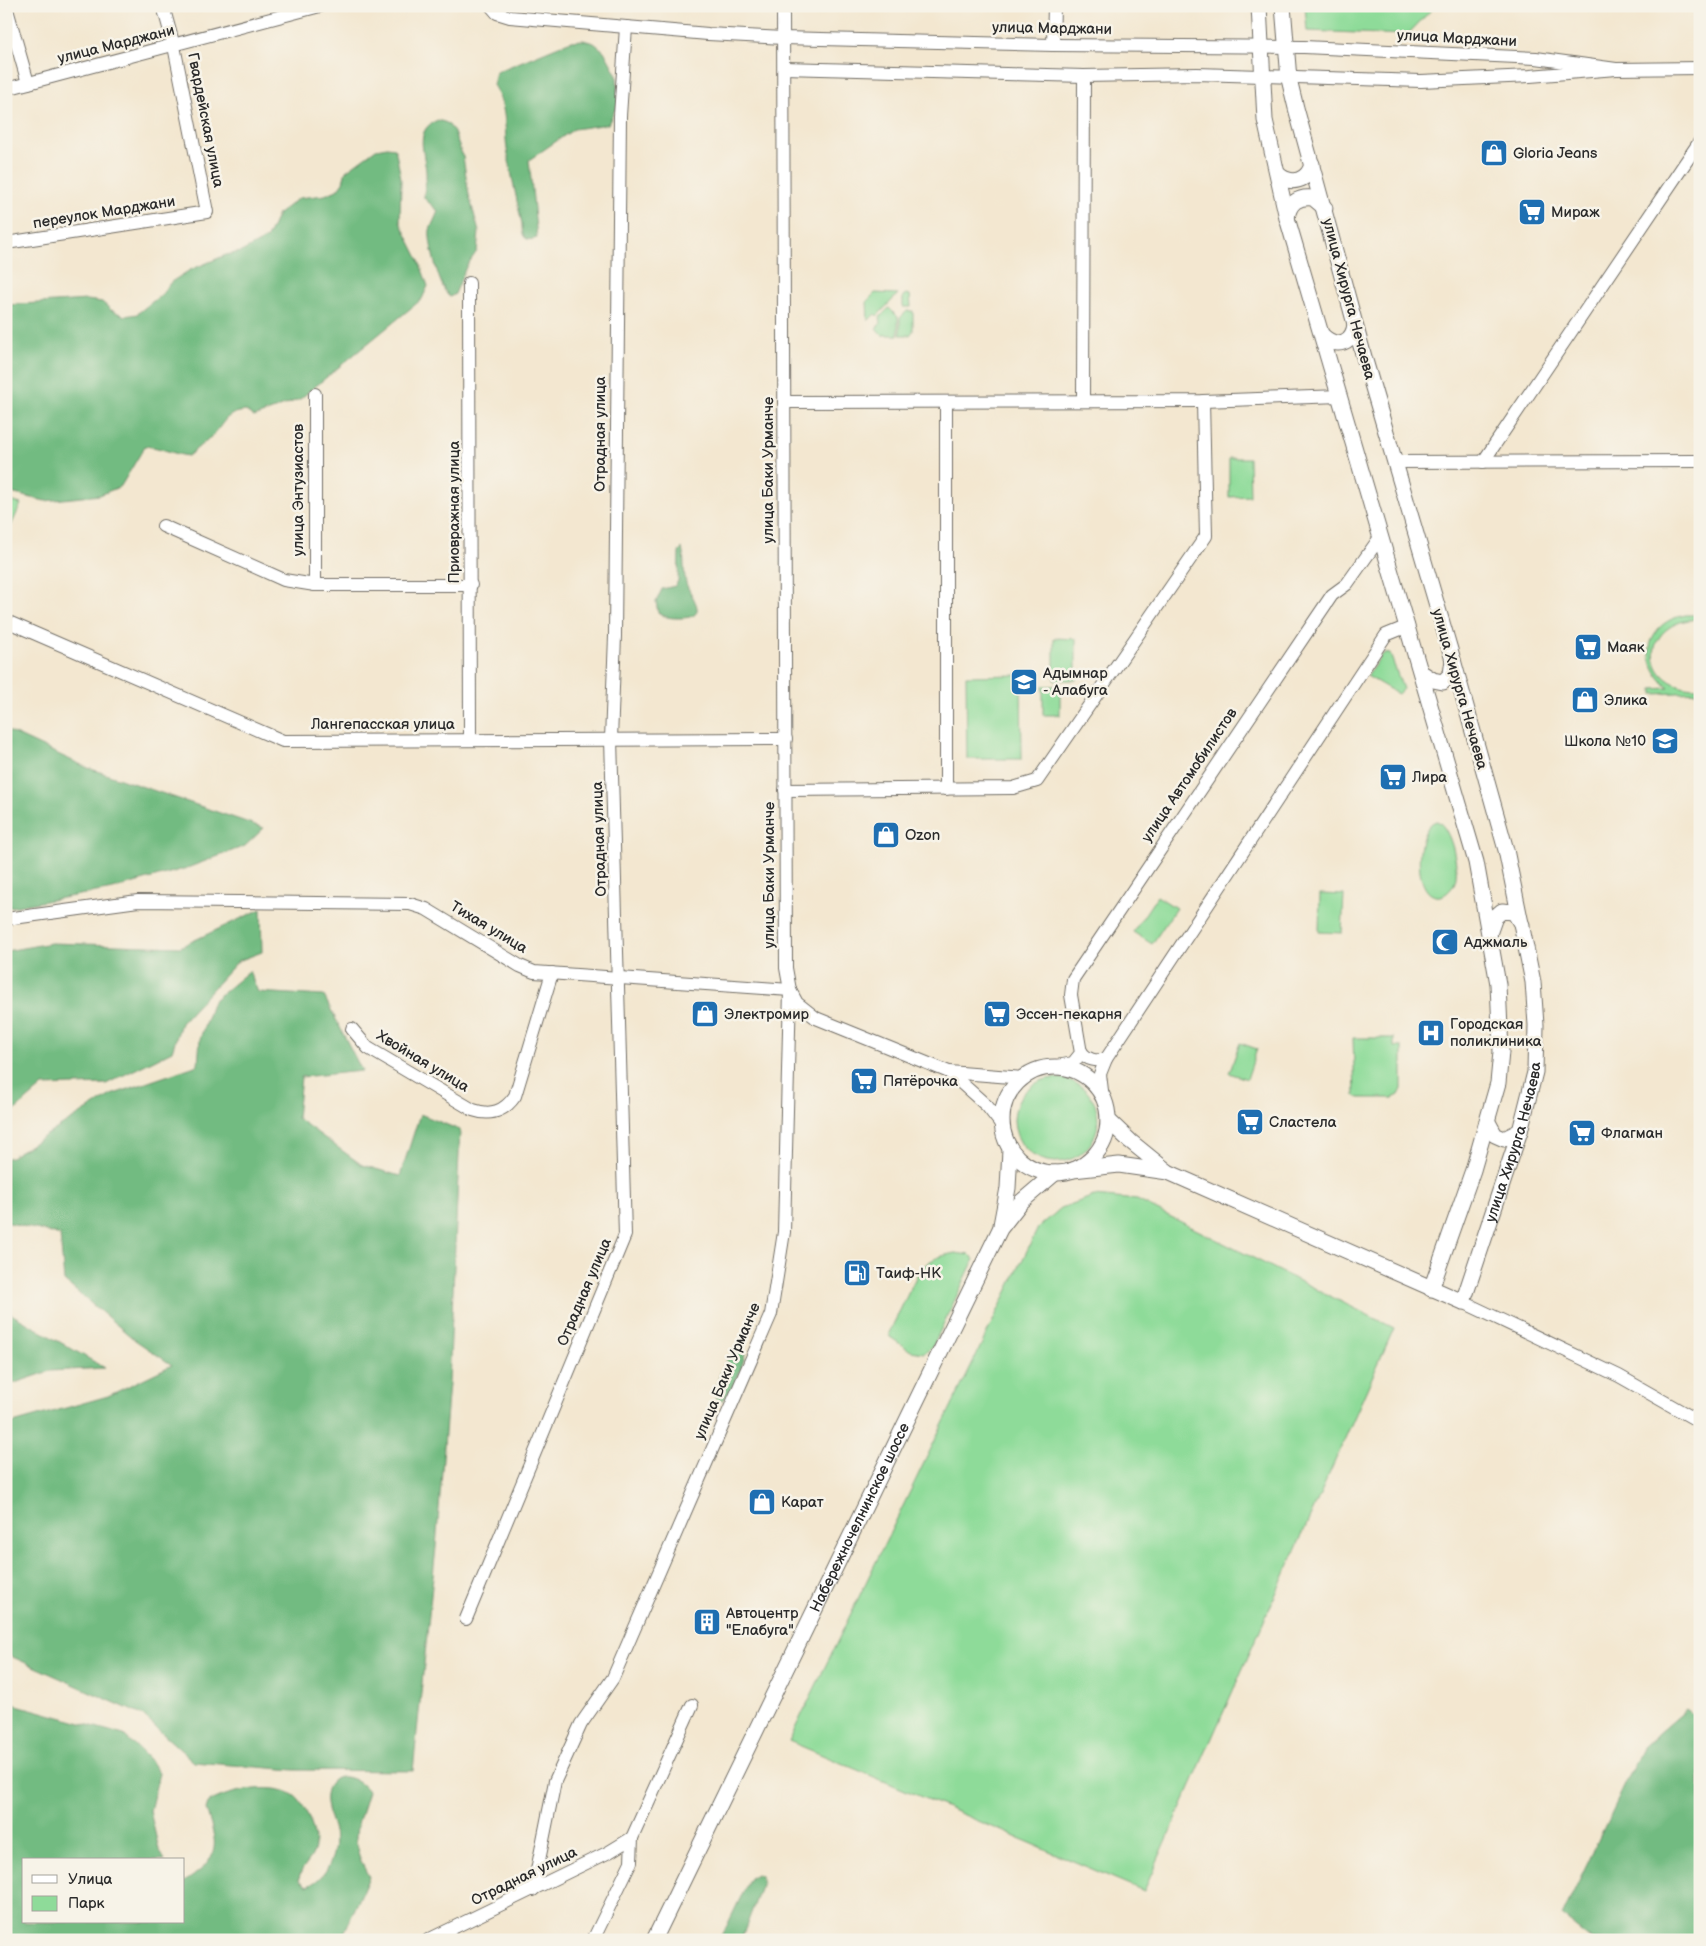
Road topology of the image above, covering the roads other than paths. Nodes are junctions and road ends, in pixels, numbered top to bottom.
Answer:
1 (6, 6) edge
2 (163, 6) edge
3 (491, 6) edge
4 (783, 6) edge
5 (1054, 6) edge
6 (1259, 6) edge
7 (1283, 6) edge
8 (314, 7) edge
9 (626, 27) junction
10 (783, 38) junction
11 (1053, 44) junction
12 (174, 46) junction
13 (1262, 48) junction
14 (1286, 48) junction
15 (784, 68) junction
16 (1700, 68) edge
17 (1616, 69) junction
18 (1084, 76) junction
19 (1262, 77) junction
20 (1290, 78) junction
21 (28, 83) junction
22 (6, 89) edge
23 (1700, 141) edge
24 (1312, 164) junction
25 (1278, 174) junction
26 (1325, 208) junction
27 (207, 212) joint
28 (1287, 218) junction
29 (6, 243) edge
30 (469, 283) dead end
31 (1355, 324) junction
32 (1323, 336) junction
33 (315, 394) dead end
34 (1340, 396) junction
35 (1083, 400) junction
36 (1203, 401) junction
37 (784, 402) junction
38 (946, 403) junction
39 (1700, 460) edge
40 (1394, 462) junction
41 (1483, 462) junction
42 (163, 526) dead end
43 (1381, 536) junction
44 (314, 585) junction
45 (471, 585) junction
46 (6, 621) edge
47 (1408, 626) junction
48 (1453, 660) junction
49 (1422, 673) junction
50 (470, 739) junction
51 (611, 739) junction
52 (786, 739) junction
53 (946, 789) junction
54 (785, 790) junction
55 (6, 919) edge
56 (1523, 926) junction
57 (1490, 931) junction
58 (552, 973) junction
59 (620, 978) junction
60 (790, 990) junction
61 (352, 1029) dead end
62 (1081, 1051) junction
63 (1106, 1059) junction
64 (1047, 1068) junction
65 (949, 1072) junction
66 (1023, 1078) junction
67 (1103, 1099) junction
68 (1108, 1120) junction
69 (1488, 1122) junction
70 (1001, 1124) junction
71 (1520, 1131) junction
72 (1010, 1150) junction
73 (1073, 1170) junction
74 (1168, 1172) junction
75 (1054, 1173) junction
76 (1000, 1229) junction
77 (1431, 1289) junction
78 (1463, 1302) junction
79 (1700, 1422) edge
80 (466, 1618) dead end
81 (692, 1705) dead end
82 (632, 1838) junction
83 (533, 1890) junction
84 (428, 1940) edge
85 (593, 1940) edge
86 (654, 1940) edge

1 - 21 street
2 - 12 street, Гвардейская улица
3 - 9 street, улица Марджани
4 - 10 street, улица Баки Урманче
5 - 11 street
6 - 13 main road, улица Хирурга Нечаева
7 - 14 main road, улица Хирурга Нечаева
8 - 12 street, улица Марджани
9 - 10 street, улица Марджани
9 - 51 street, Отрадная улица
10 - 11 street, улица Марджани
10 - 15 street, улица Баки Урманче
11 - 13 street, улица Марджани
12 - 21 street, улица Марджани
12 - 27 street, Гвардейская улица
13 - 14 street, улица Марджани
13 - 19 main road, улица Хирурга Нечаева
14 - 17 street, улица Марджани
14 - 20 main road, улица Хирурга Нечаева
15 - 18 street, улица Марджани
15 - 37 street, улица Баки Урманче
16 - 17 street, улица Марджани
17 - 20 street, улица Марджани
18 - 19 street, улица Марджани
18 - 35 street
19 - 20 street, улица Марджани
19 - 25 main road, улица Хирурга Нечаева
20 - 24 main road, улица Хирурга Нечаева
21 - 22 street, улица Марджани
23 - 41 street
24 - 25 main road
24 - 26 main road, улица Хирурга Нечаева
25 - 28 main road, улица Хирурга Нечаева
26 - 28 main road
26 - 31 main road, улица Хирурга Нечаева
27 - 29 street, переулок Марджани
28 - 32 main road, улица Хирурга Нечаева
30 - 45 street, Приовражная улица
31 - 32 main road
31 - 40 main road, улица Хирурга Нечаева
32 - 34 main road, улица Хирурга Нечаева
33 - 44 street, улица Энтузиастов
34 - 36 street
34 - 43 main road, улица Хирурга Нечаева
35 - 36 street
35 - 38 street
36 - 53 street
37 - 38 street
37 - 52 street, улица Баки Урманче
38 - 53 street
39 - 41 street
40 - 41 street
40 - 48 main road, улица Хирурга Нечаева
42 - 44 street
43 - 47 main road, улица Хирурга Нечаева
43 - 62 street, улица Автомобилистов
44 - 45 street
45 - 50 street, Приовражная улица
46 - 50 street, Лангепасская улица
47 - 49 main road, улица Хирурга Нечаева
47 - 63 street
48 - 49 main road
48 - 56 main road, улица Хирурга Нечаева
49 - 57 main road, улица Хирурга Нечаева
50 - 51 street, Лангепасская улица
51 - 52 street, Лангепасская улица
51 - 59 street, Отрадная улица
52 - 54 street, улица Баки Урманче
53 - 54 street
54 - 60 street, улица Баки Урманче
55 - 58 street, Тихая улица
56 - 57 main road
56 - 71 main road, улица Хирурга Нечаева
57 - 69 main road, улица Хирурга Нечаева
58 - 59 street, Тихая улица
58 - 61 street, Хвойная улица
59 - 60 street, Тихая улица
59 - 80 street, Отрадная улица
60 - 65 street
60 - 83 street, улица Баки Урманче
62 - 63 street
62 - 64 street
63 - 67 street
64 - 66 main road
64 - 67 main road
65 - 66 street
65 - 70 street
66 - 70 main road
67 - 68 main road
68 - 73 main road
68 - 74 main road
69 - 71 main road
69 - 77 main road, улица Хирурга Нечаева
70 - 72 main road
71 - 78 main road, улица Хирурга Нечаева
72 - 75 main road
72 - 76 main road, Набережночелнинское шоссе
73 - 74 main road
73 - 75 main road
74 - 77 main road
75 - 76 main road, Набережночелнинское шоссе
76 - 86 main road, Набережночелнинское шоссе
77 - 78 main road
78 - 79 street
81 - 82 street
82 - 83 street, Отрадная улица
82 - 85 street
83 - 84 street, Отрадная улица

